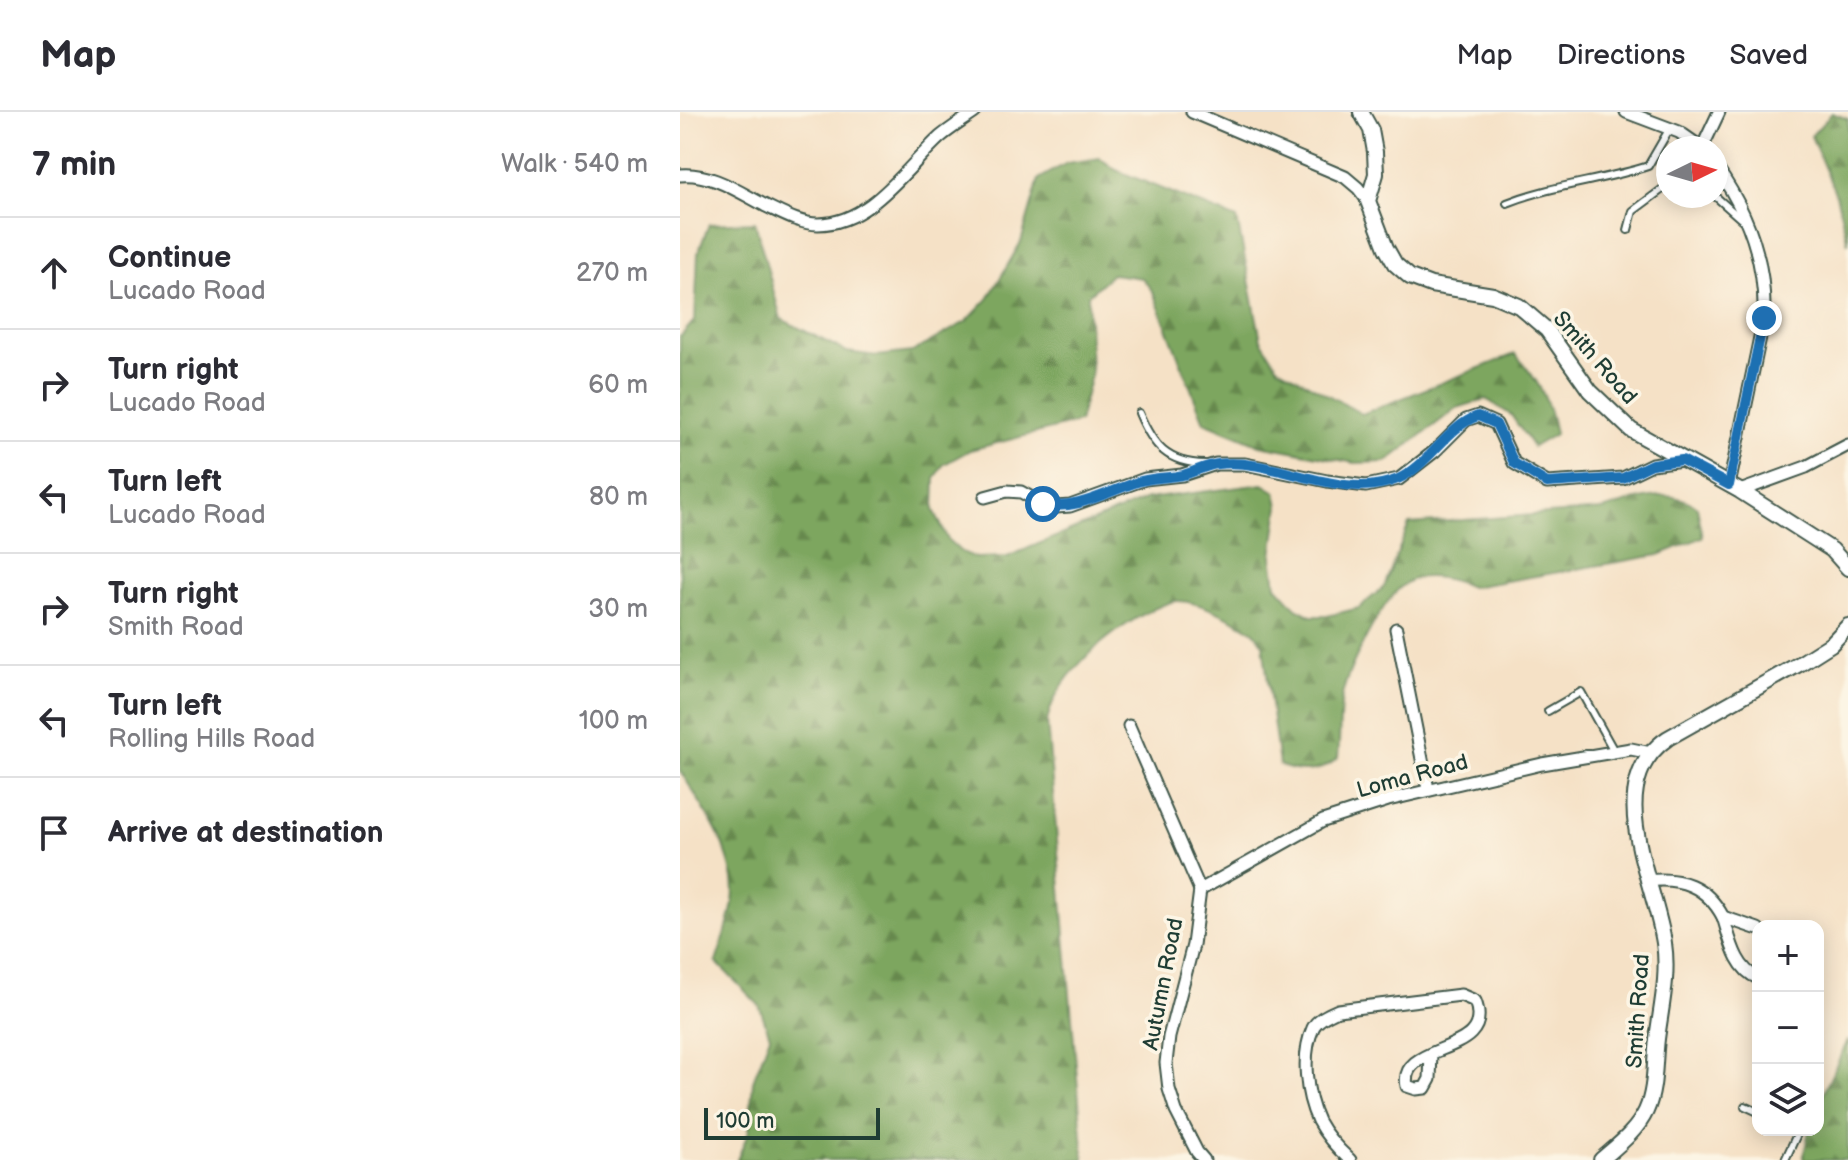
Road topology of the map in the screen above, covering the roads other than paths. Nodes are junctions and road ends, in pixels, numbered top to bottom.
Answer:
1 (975, 112) edge
2 (1192, 112) edge
3 (1361, 112) edge
4 (1626, 112) edge
5 (1719, 112) edge
6 (1670, 128) junction
7 (1683, 136) edge
8 (1708, 136) edge
9 (680, 175) edge
10 (1728, 184) edge
11 (1656, 193) edge
12 (1368, 201) junction
13 (1507, 203) dead end
14 (1728, 207) edge
15 (1747, 224) junction
16 (1628, 230) dead end
17 (1139, 413) dead end
18 (1848, 445) edge
19 (1682, 460) junction
20 (1216, 464) junction
21 (1735, 488) junction
22 (985, 497) dead end
23 (1848, 568) edge
24 (1848, 626) edge
25 (1396, 629) dead end
26 (1548, 711) dead end
27 (1129, 726) dead end
28 (1614, 751) junction
29 (1651, 753) junction
30 (1428, 789) junction
31 (1647, 881) junction
32 (1200, 890) junction
33 (1723, 917) junction
34 (1752, 927) edge
35 (1752, 976) edge
36 (1431, 1054) dead end
37 (1745, 1106) dead end
38 (1752, 1109) edge
39 (1796, 1136) edge
40 (1204, 1160) edge
41 (1350, 1160) edge
42 (1601, 1160) edge
43 (1785, 1160) edge

1 - 9 street
2 - 12 street
3 - 12 street
4 - 6 street
5 - 8 street
6 - 7 street
6 - 13 lane
10 - 15 street
11 - 16 lane
12 - 19 street, Smith Road
14 - 15 lane
15 - 21 street
17 - 20 lane
18 - 21 street
19 - 20 street
19 - 21 street, Smith Road
20 - 22 street
21 - 23 street, Smith Road
24 - 29 street
25 - 30 street
26 - 28 lane
27 - 32 street
28 - 29 street, Loma Road
28 - 30 street, Loma Road
29 - 31 street, Smith Road
30 - 32 street, Loma Road
31 - 33 street
31 - 42 street, Smith Road
32 - 40 street, Autumn Road
33 - 34 street
33 - 35 street
36 - 41 street
37 - 38 lane
39 - 43 lane

